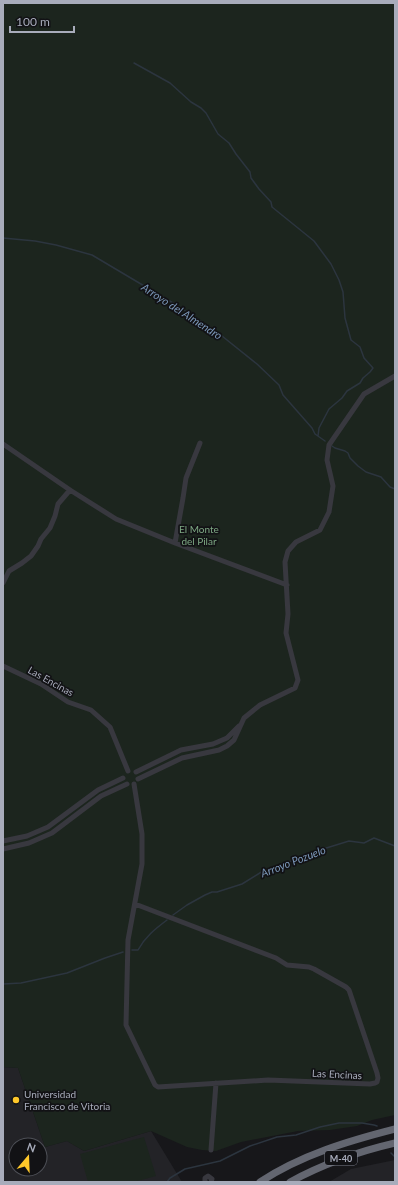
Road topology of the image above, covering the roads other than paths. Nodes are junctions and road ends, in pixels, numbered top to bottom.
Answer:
1 (395, 376) edge
2 (200, 443) dead end
3 (3, 444) edge
4 (70, 490) junction
5 (175, 543) junction
6 (3, 583) edge
7 (287, 585) junction
8 (3, 666) edge
9 (241, 724) junction
10 (128, 771) junction
11 (136, 772) junction
12 (123, 778) junction
13 (138, 778) junction
14 (127, 784) junction
15 (134, 784) junction
16 (3, 841) edge
17 (3, 849) edge
18 (135, 904) junction
19 (216, 1083) junction
20 (395, 1129) edge
21 (395, 1143) edge
22 (211, 1150) dead end
23 (205, 1182) edge
24 (211, 1182) edge
25 (260, 1182) edge
26 (290, 1182) edge

1 - 7 street
2 - 5 street
3 - 4 street
4 - 5 street
4 - 6 street
5 - 7 street
7 - 9 street
8 - 10 street, Las Encinas
9 - 11 street
9 - 13 street
10 - 11 street
10 - 12 street
11 - 13 street
12 - 14 street
12 - 16 street
13 - 15 street
14 - 15 street
14 - 17 street
15 - 18 street, Las Encinas
18 - 19 street, Las Encinas
18 - 19 street, Las Encinas
19 - 22 street
20 - 25 highway, M-40
21 - 26 highway, M-40
23 - 24 street

